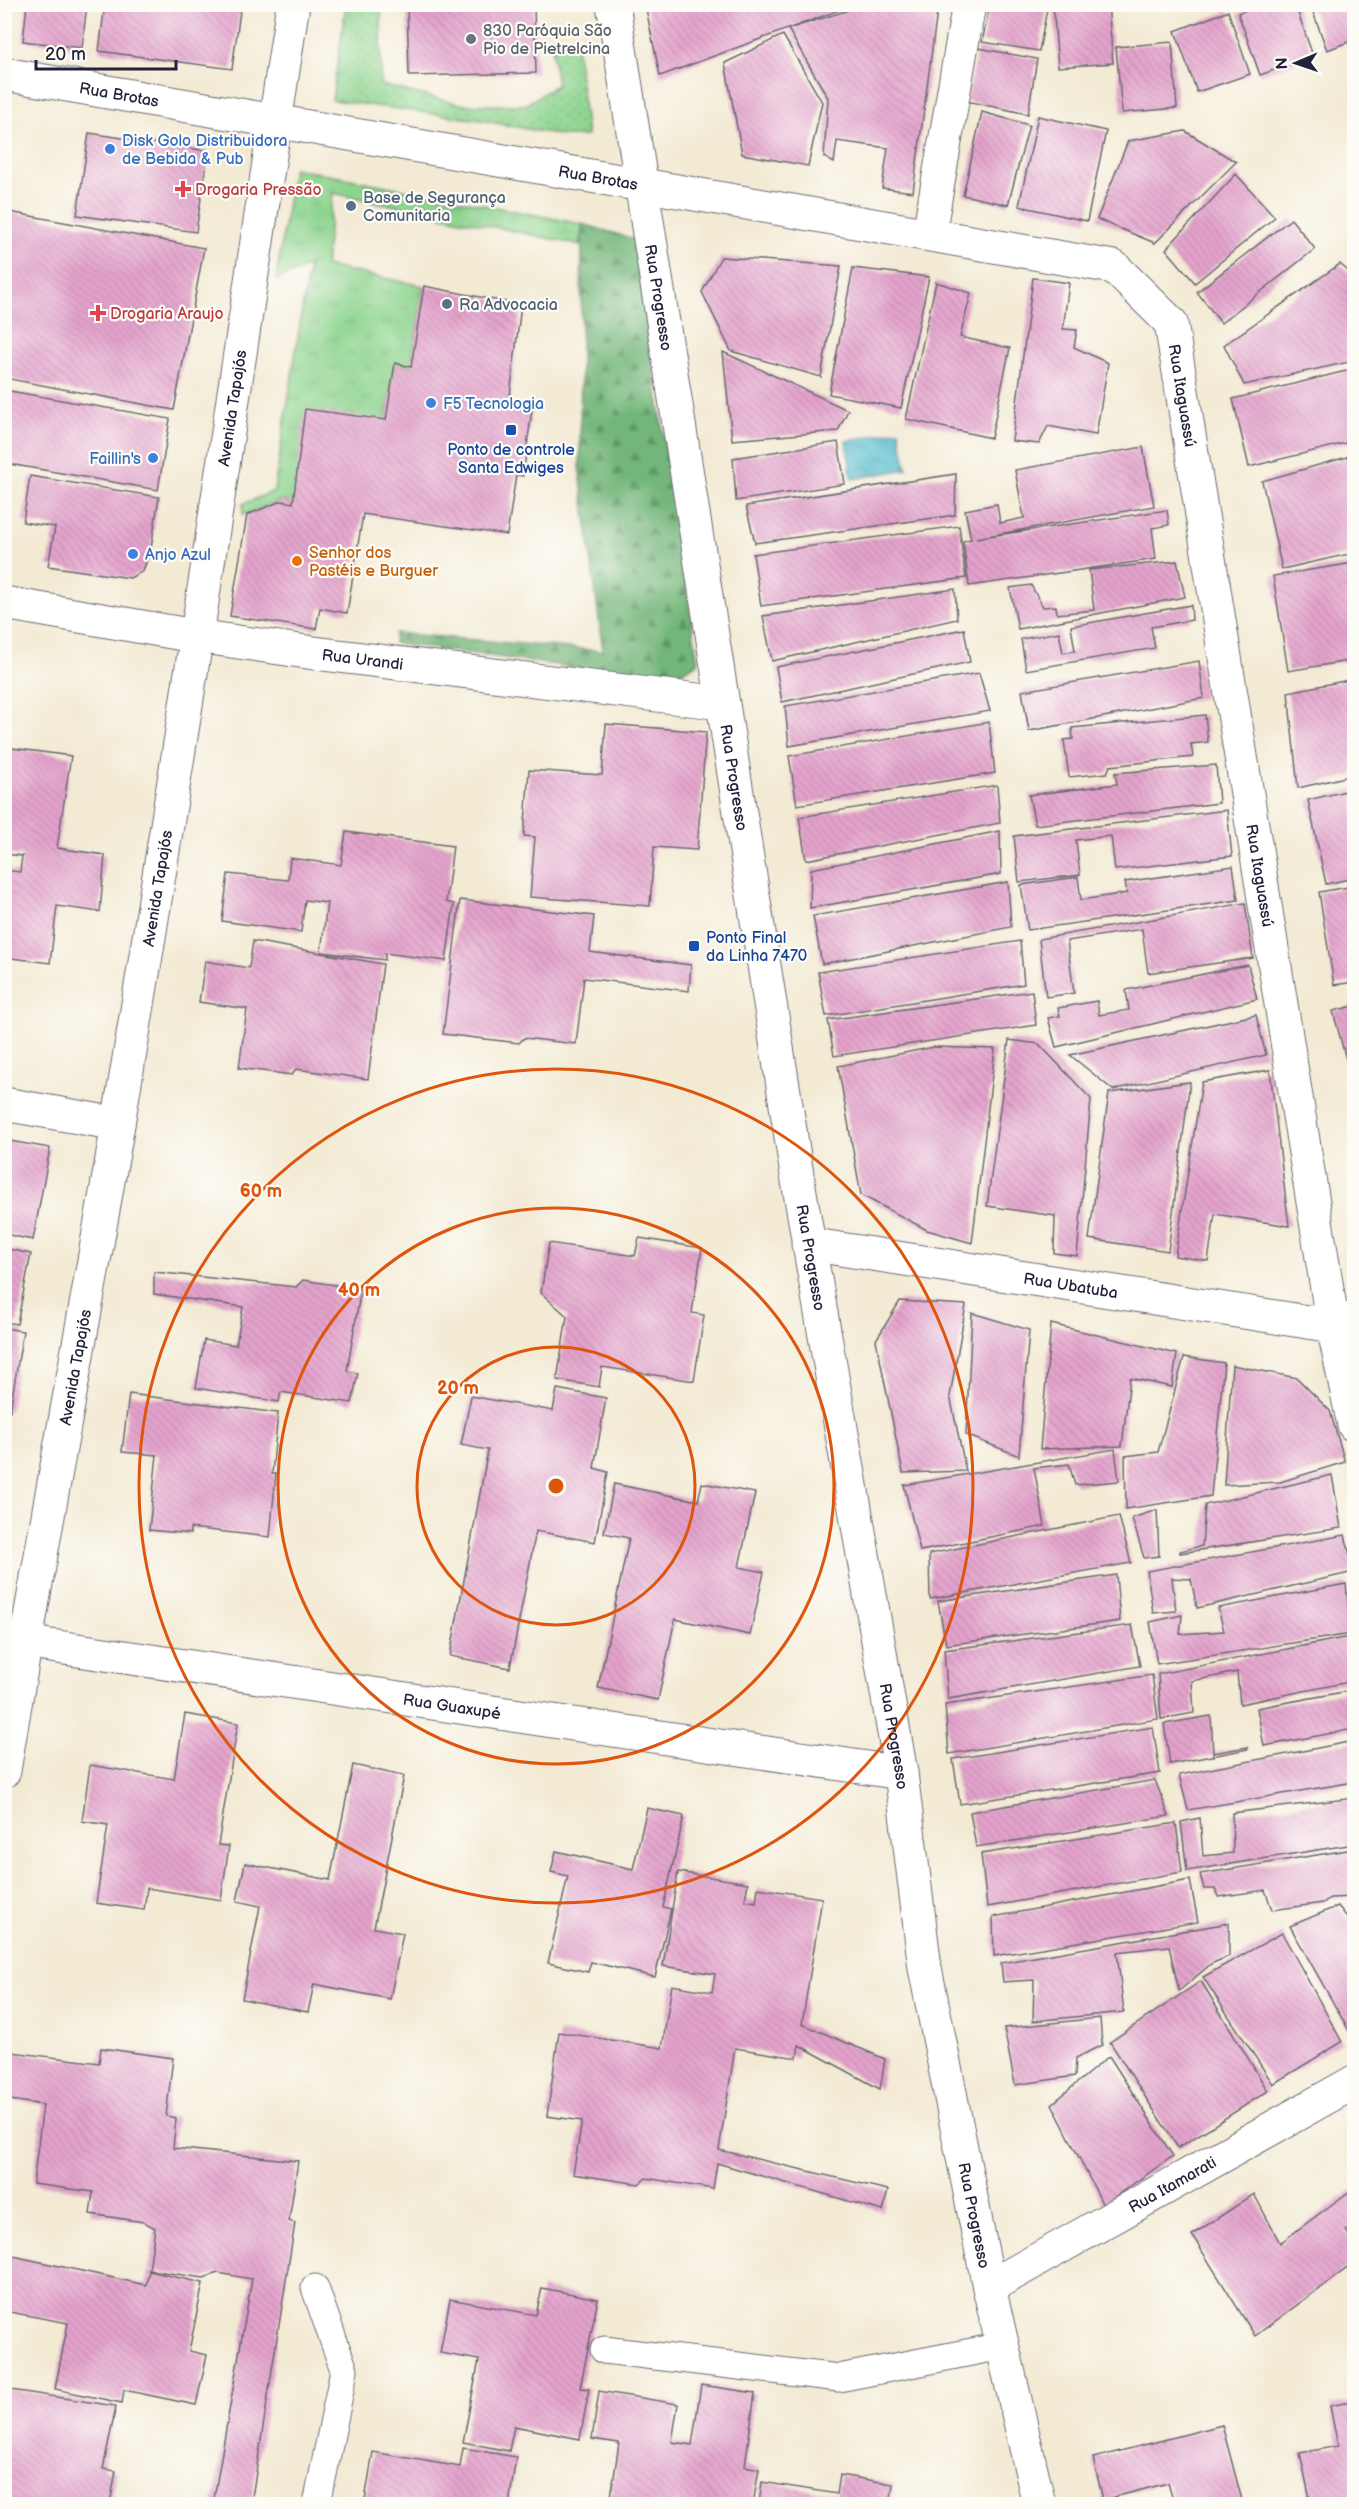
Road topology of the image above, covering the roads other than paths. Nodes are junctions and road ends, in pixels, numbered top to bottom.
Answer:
1 (293, 4) edge
2 (613, 4) edge
3 (969, 4) edge
4 (4, 74) edge
5 (275, 121) junction
6 (641, 184) junction
7 (929, 234) junction
8 (1171, 323) joint
9 (4, 603) edge
10 (196, 636) junction
11 (722, 704) junction
12 (4, 1104) edge
13 (118, 1124) junction
14 (808, 1244) junction
15 (1344, 1322) edge
16 (1354, 1425) edge
17 (15, 1641) edge
18 (4, 1771) edge
19 (901, 1773) junction
20 (1354, 2082) edge
21 (989, 2287) junction
22 (315, 2288) dead end
23 (1002, 2346) junction
24 (604, 2350) dead end
25 (317, 2505) edge
26 (1040, 2505) edge

1 - 5 street, Avenida Tapajós
2 - 6 street, Rua Progresso
3 - 7 street
4 - 5 street, Rua Brotas
5 - 6 street, Rua Brotas
5 - 10 street, Avenida Tapajós
6 - 7 street, Rua Brotas
6 - 11 street, Rua Progresso
7 - 8 street, Rua Brotas
8 - 15 street, Rua Itaguassú
9 - 10 street, Rua Urandi
10 - 11 street, Rua Urandi
10 - 13 street, Avenida Tapajós
11 - 14 street, Rua Progresso
12 - 13 street
13 - 17 street, Avenida Tapajós
14 - 15 street, Rua Ubatuba
14 - 19 street, Rua Progresso
15 - 16 street, Rua Itaguassú
17 - 18 street, Avenida Tapajós
17 - 19 street, Rua Guaxupé
19 - 21 street, Rua Progresso
20 - 21 street, Rua Itamarati
21 - 23 street, Rua Progresso
22 - 25 lane
23 - 24 lane
23 - 26 street, Rua Progresso

